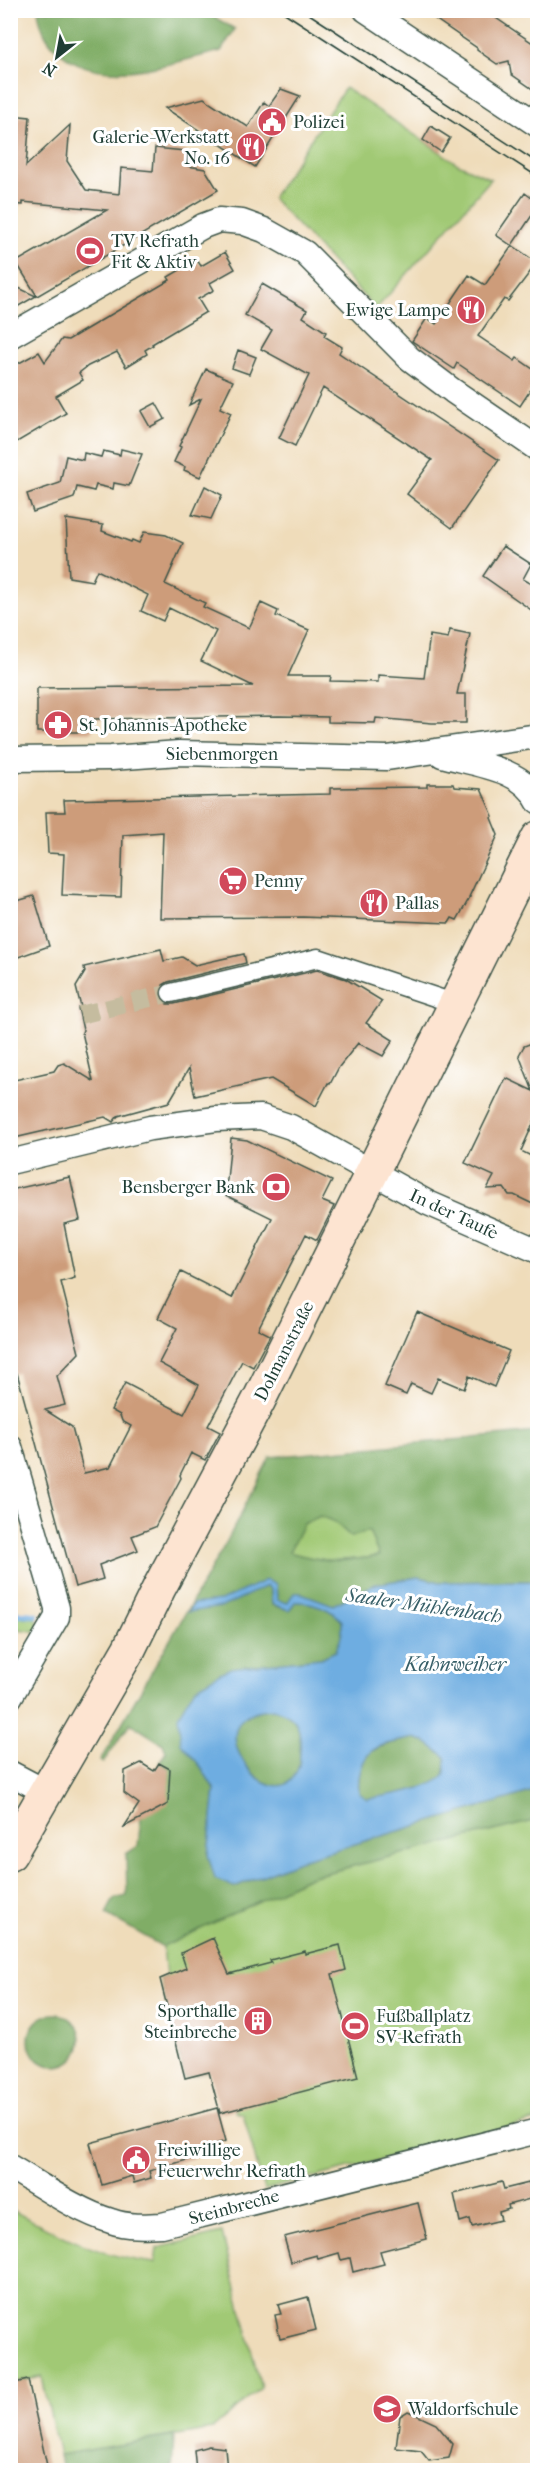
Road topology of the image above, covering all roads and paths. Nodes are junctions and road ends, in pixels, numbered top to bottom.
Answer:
1 (366, 10) edge
2 (537, 125) edge
3 (10, 336) edge
4 (537, 449) edge
5 (537, 736) edge
6 (434, 752) junction
7 (10, 759) edge
8 (537, 801) edge
9 (537, 838) edge
10 (171, 993) tunnel mouth
11 (456, 1004) junction
12 (10, 1162) edge
13 (373, 1173) junction
14 (537, 1251) edge
15 (10, 1447) edge
16 (10, 1697) edge
17 (10, 1773) edge
18 (46, 1792) junction
19 (10, 1854) edge
20 (537, 2131) edge
21 (10, 2168) edge

1 - 2 street
3 - 4 street
5 - 6 street, Siebenmorgen
6 - 7 street, Siebenmorgen
6 - 8 street, Siebenmorgen
9 - 11 main road, Dolmanstraße
10 - 11 street
11 - 13 main road, Dolmanstraße
12 - 13 street, In der Taufe
13 - 14 street, In der Taufe
13 - 18 main road, Dolmanstraße
15 - 16 street
17 - 18 street
18 - 19 main road, Dolmanstraße
20 - 21 street, Steinbreche

